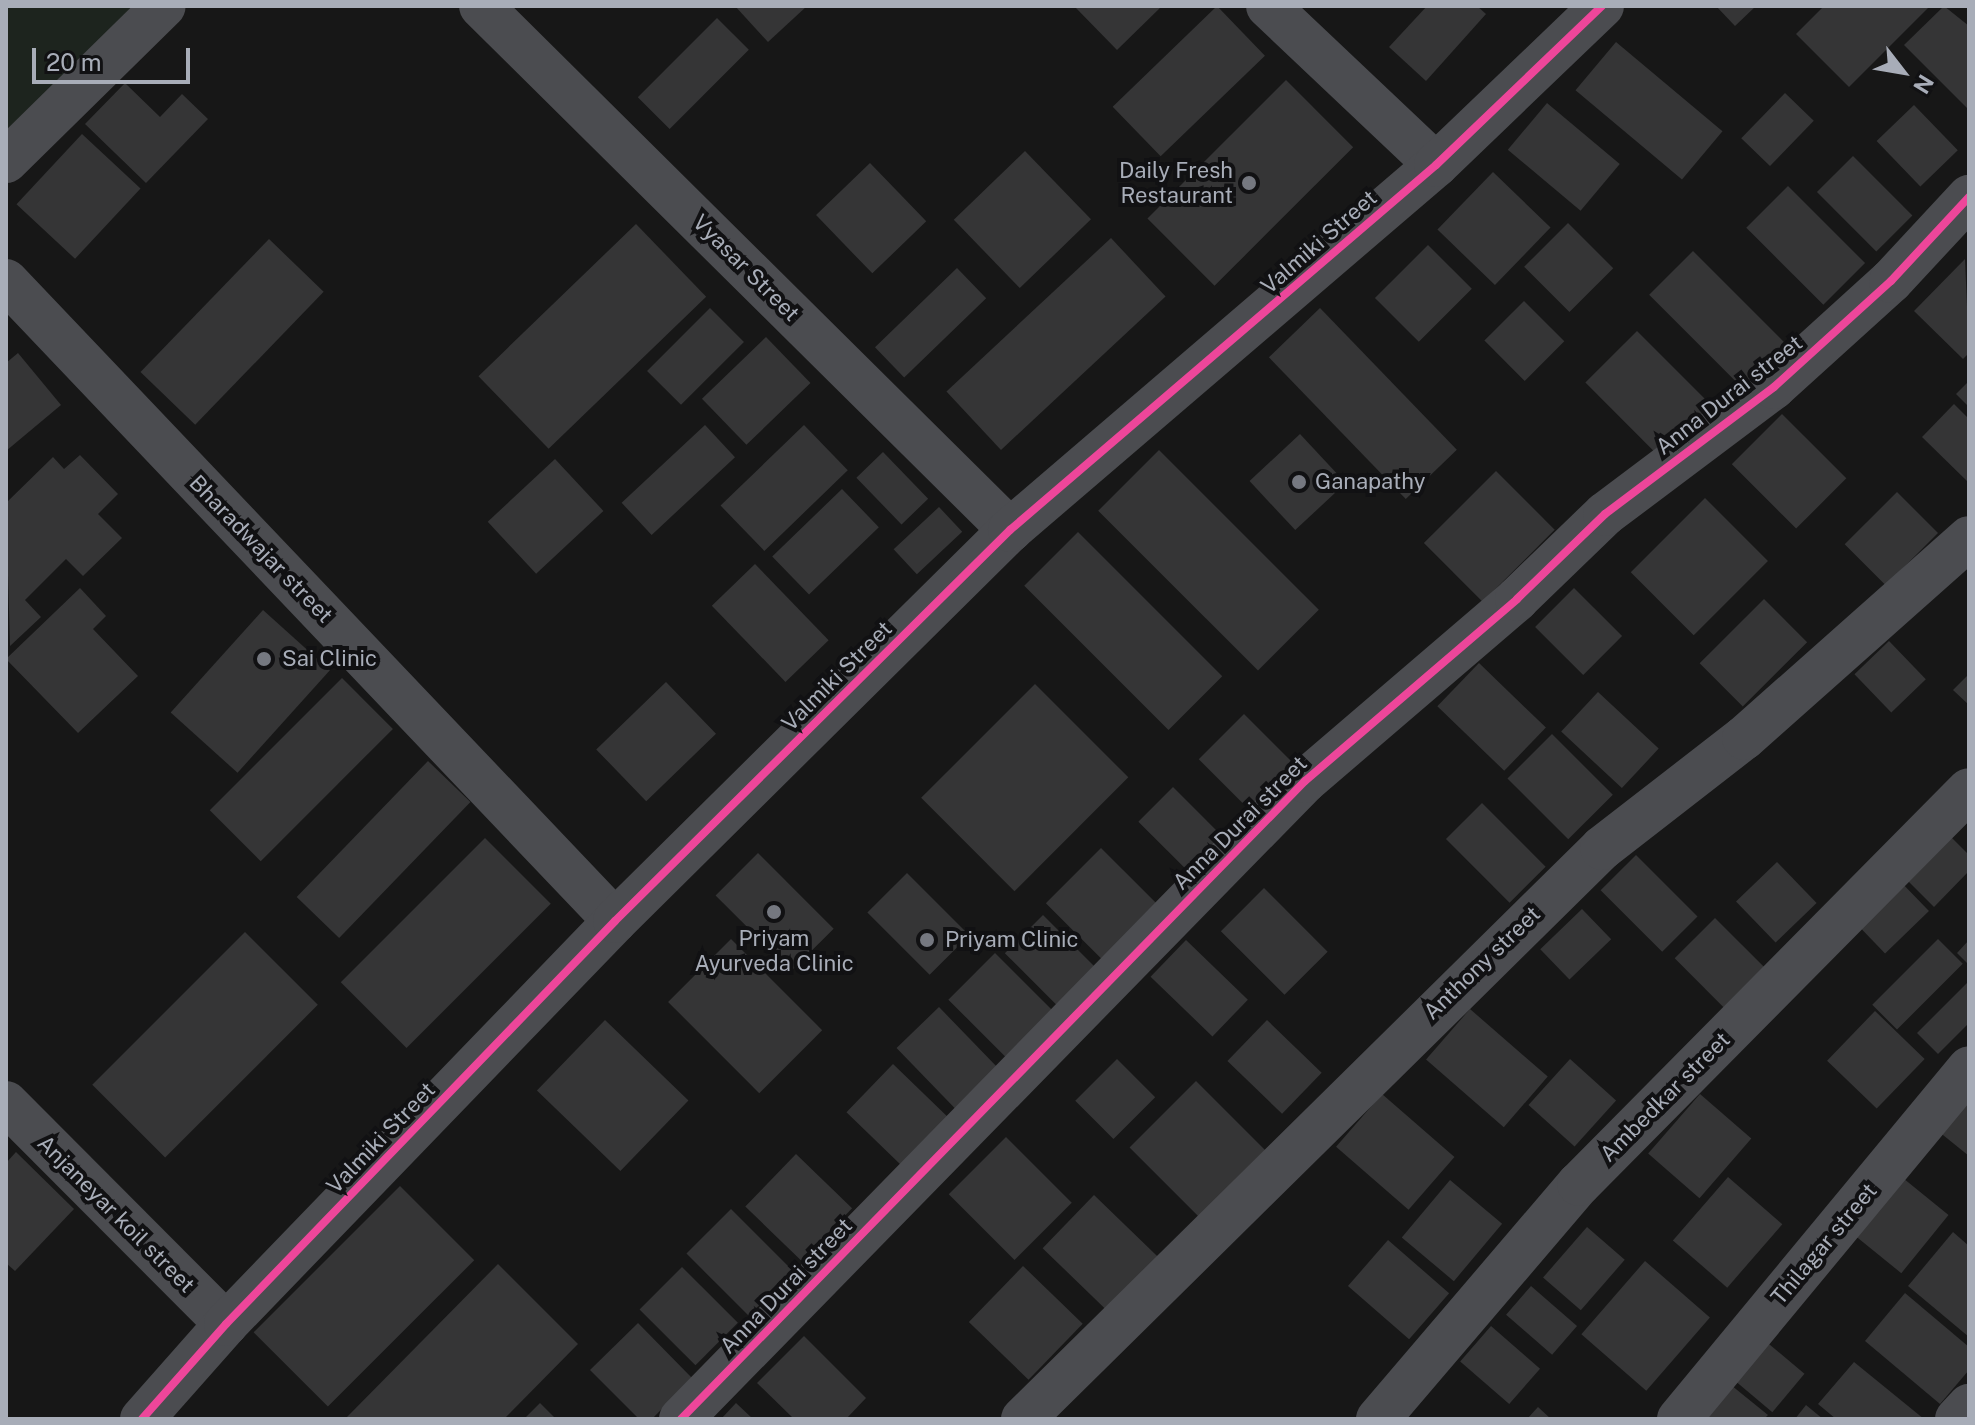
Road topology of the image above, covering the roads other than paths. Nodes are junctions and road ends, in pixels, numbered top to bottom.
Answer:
1 (164, 6) edge
2 (481, 6) edge
3 (1268, 6) edge
4 (1602, 6) edge
5 (6, 161) edge
6 (1436, 165) junction
7 (1969, 197) edge
8 (6, 281) edge
9 (1010, 530) junction
10 (1969, 538) edge
11 (1969, 790) edge
12 (615, 921) junction
13 (1969, 1068) edge
14 (6, 1103) edge
15 (226, 1324) junction
16 (1969, 1406) edge
17 (142, 1419) edge
18 (681, 1419) edge
19 (1023, 1419) edge
20 (1378, 1419) edge
21 (1679, 1419) edge
22 (1957, 1419) edge

1 - 5 street
2 - 9 street, Vyasar Street
3 - 6 street
4 - 6 street, Valmiki Street
6 - 9 street, Valmiki Street
7 - 18 street, Anna Durai street
8 - 12 street, Bharadwajar street
9 - 12 street, Valmiki Street
10 - 19 street, Anthony street
11 - 20 street, Ambedkar street
12 - 15 street, Valmiki Street
13 - 21 street, Thilagar street
14 - 15 street, Anjaneyar koil street
15 - 17 street, Valmiki Street
16 - 22 street

